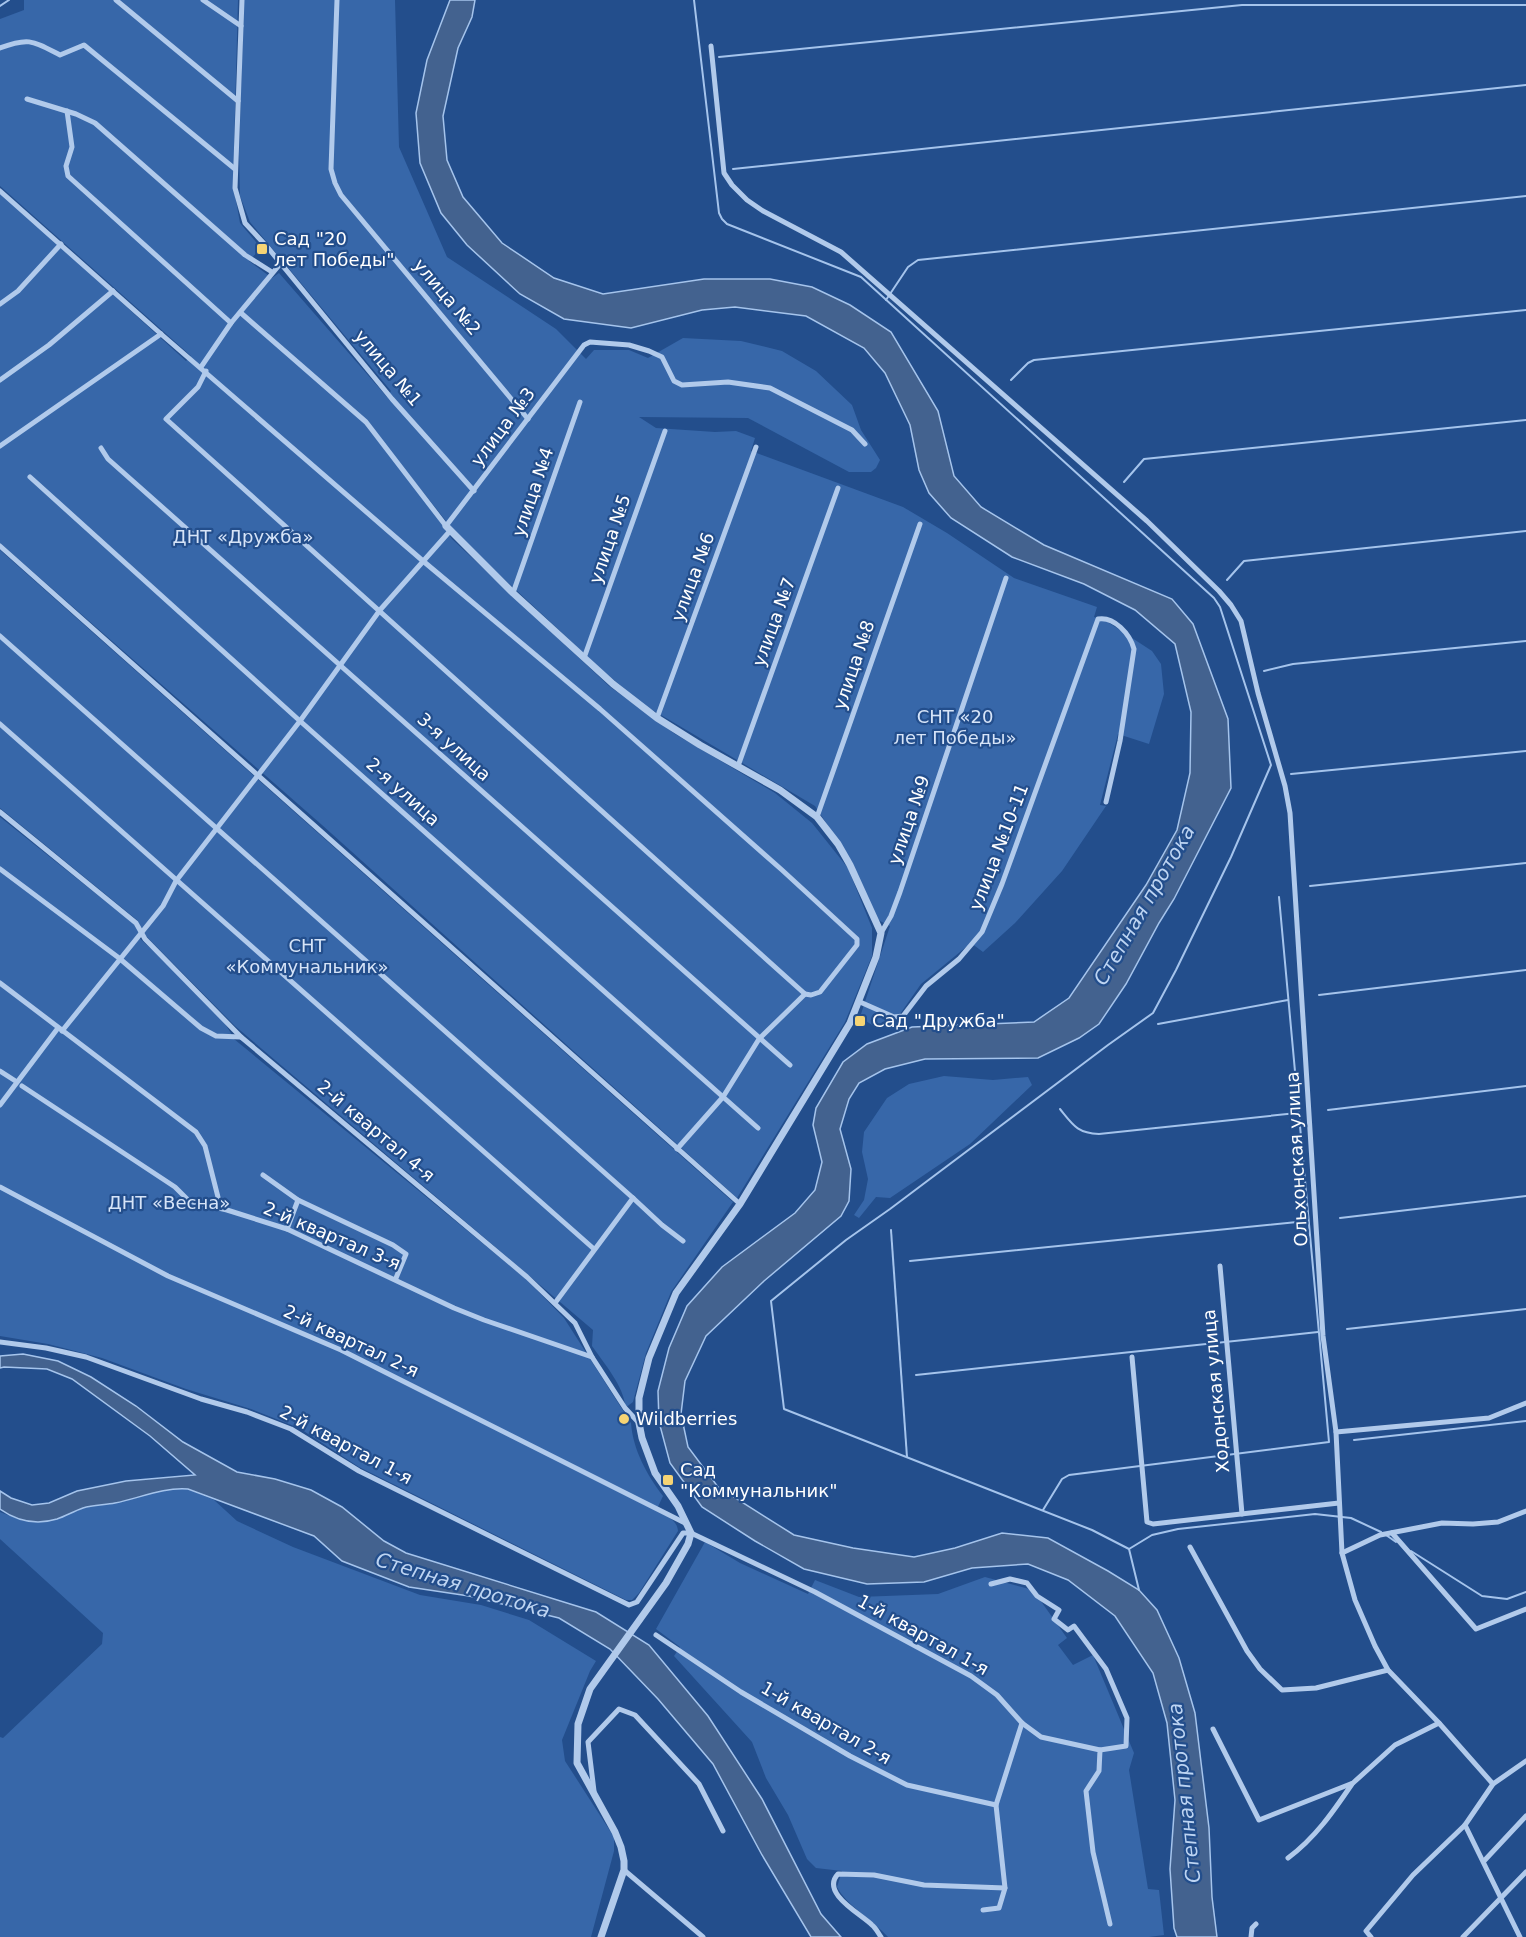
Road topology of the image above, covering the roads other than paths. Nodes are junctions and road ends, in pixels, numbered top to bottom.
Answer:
1 (116, 0) edge
2 (203, 0) edge
3 (242, 0) edge
4 (336, 0) edge
5 (241, 26) junction
6 (711, 45) dead end
7 (0, 48) edge
8 (27, 99) dead end
9 (238, 101) junction
10 (67, 111) junction
11 (236, 169) junction
12 (0, 190) edge
13 (61, 244) junction
14 (281, 262) junction
15 (272, 272) junction
16 (113, 291) junction
17 (0, 304) edge
18 (241, 312) junction
19 (231, 323) junction
20 (161, 334) junction
21 (203, 369) junction
22 (0, 380) edge
23 (580, 402) dead end
24 (528, 419) junction
25 (664, 431) dead end
26 (865, 444) dead end
27 (0, 446) edge
28 (756, 447) dead end
29 (101, 448) dead end
30 (30, 477) dead end
31 (838, 488) dead end
32 (474, 491) junction
33 (920, 524) dead end
34 (448, 529) junction
35 (0, 546) edge
36 (423, 561) junction
37 (1006, 578) dead end
38 (513, 593) junction
39 (380, 610) junction
40 (0, 636) edge
41 (584, 658) junction
42 (341, 666) junction
43 (657, 718) junction
44 (300, 721) junction
45 (0, 724) edge
46 (738, 766) junction
47 (258, 774) junction
48 (1106, 802) dead end
49 (0, 812) edge
50 (817, 817) junction
51 (217, 828) junction
52 (0, 869) edge
53 (176, 881) junction
54 (142, 933) junction
55 (881, 933) junction
56 (119, 958) junction
57 (0, 983) edge
58 (805, 994) junction
59 (860, 1002) junction
60 (60, 1030) junction
61 (241, 1037) junction
62 (759, 1039) junction
63 (790, 1065) dead end
64 (0, 1071) edge
65 (20, 1084) junction
66 (723, 1097) junction
67 (0, 1105) edge
68 (758, 1128) dead end
69 (677, 1149) junction
70 (263, 1175) dead end
71 (0, 1187) edge
72 (633, 1198) junction
73 (298, 1200) junction
74 (740, 1204) junction
75 (220, 1206) dead end
76 (287, 1229) junction
77 (683, 1241) dead end
78 (594, 1249) junction
79 (1220, 1266) dead end
80 (396, 1278) dead end
81 (555, 1303) junction
82 (0, 1342) edge
83 (592, 1357) junction
84 (1132, 1357) dead end
85 (1526, 1403) edge
86 (639, 1423) junction
87 (1336, 1432) junction
88 (1339, 1503) junction
89 (1526, 1511) edge
90 (1242, 1514) junction
91 (688, 1525) junction
92 (691, 1533) junction
93 (1392, 1533) junction
94 (1190, 1547) dead end
95 (1342, 1553) junction
96 (991, 1584) dead end
97 (1526, 1609) edge
98 (656, 1635) dead end
99 (1388, 1670) junction
100 (1022, 1723) junction
101 (1439, 1723) junction
102 (1213, 1729) dead end
103 (1100, 1750) junction
104 (1526, 1761) edge
105 (1353, 1783) junction
106 (1493, 1784) junction
107 (594, 1795) junction
108 (996, 1805) junction
109 (1526, 1816) edge
110 (1465, 1825) junction
111 (723, 1831) dead end
112 (1288, 1858) dead end
113 (1485, 1861) junction
114 (624, 1870) junction
115 (1526, 1872) edge
116 (1005, 1887) junction
117 (1501, 1898) junction
118 (983, 1910) dead end
119 (1110, 1924) dead end
120 (1256, 1924) dead end
121 (601, 1937) edge
122 (703, 1937) edge
123 (881, 1937) edge
124 (1251, 1937) edge
125 (1371, 1937) edge
126 (1463, 1937) edge
127 (1520, 1937) edge

1 - 9 street
2 - 5 street
3 - 5 street, улица №1
4 - 24 street, улица №2
5 - 9 street, улица №1
6 - 87 street, Ольхонская улица
7 - 11 street
8 - 10 street
9 - 11 street, улица №1
10 - 15 street
10 - 19 street
11 - 14 street, улица №1
12 - 13 street
13 - 16 street
13 - 17 street
14 - 15 street
14 - 32 street, улица №1
15 - 18 street
16 - 20 street
16 - 22 street
18 - 19 street
18 - 34 street
19 - 21 street
20 - 21 street
20 - 27 street
21 - 36 street
21 - 39 street
23 - 38 street, улица №4
24 - 26 street, улица №3
24 - 32 street, улица №3
25 - 41 street, улица №5
28 - 43 street, улица №6
29 - 42 street, 3-я улица
30 - 44 street, 2-я улица
31 - 46 street, улица №7
32 - 34 street, улица №3
33 - 50 street, улица №8
34 - 36 street, улица №3
34 - 38 street
35 - 47 street
36 - 39 street, улица №3
36 - 58 street
37 - 55 street, улица №9
38 - 41 street
39 - 42 street, улица №3
39 - 58 street
40 - 51 street
41 - 43 street
42 - 44 street, улица №3
42 - 62 street, 3-я улица
43 - 46 street
44 - 47 street, улица №3
44 - 66 street, 2-я улица
45 - 53 street
46 - 50 street
47 - 51 street, улица №3
47 - 69 street
48 - 59 street, улица №10-11
49 - 54 street, 2-й квартал 4-я
50 - 55 street
51 - 53 street, улица №3
51 - 72 street
52 - 56 street
53 - 54 street, улица №3
53 - 78 street
54 - 56 street, улица №3
54 - 61 street, 2-й квартал 4-я
55 - 59 street
56 - 60 street, улица №3
56 - 61 street
57 - 60 street
58 - 62 street
59 - 74 street
60 - 65 street, улица №3
60 - 75 street
61 - 81 street, 2-й квартал 4-я
62 - 63 street, 3-я улица
62 - 66 street
64 - 65 street, 2-й квартал 3-я
65 - 67 street, улица №3
65 - 76 street, 2-й квартал 3-я
66 - 68 street, 2-я улица
66 - 69 street
69 - 74 street
70 - 73 street, 2-й квартал 3-я
71 - 91 street, 2-й квартал 2-я
72 - 77 street
72 - 78 street
73 - 76 street
73 - 80 street, 2-й квартал 3-я
74 - 86 street
76 - 83 street, 2-й квартал 3-я
78 - 81 street
79 - 90 street, Ходонская улица
81 - 83 street, 2-й квартал 4-я
82 - 92 street, 2-й квартал 1-я
83 - 86 street
84 - 90 street
85 - 87 street
86 - 91 street
87 - 88 street, Ольхонская улица
88 - 90 street
88 - 95 street, Ольхонская улица
89 - 93 street
91 - 92 street
92 - 100 street, 1-й квартал 1-я
92 - 107 street
93 - 95 street
93 - 97 street
94 - 99 street
95 - 99 street, Ольхонская улица
96 - 103 street
98 - 108 street, 1-й квартал 2-я
99 - 101 street, Ольхонская улица
100 - 103 street, 1-й квартал 1-я
100 - 108 street
101 - 105 street
101 - 106 street, Ольхонская улица
102 - 105 street
103 - 119 street
104 - 106 street
105 - 112 street
106 - 110 street
107 - 111 street
107 - 114 street
108 - 116 street
109 - 113 street
110 - 113 street
110 - 125 street
113 - 117 street
114 - 121 street
114 - 122 street
115 - 117 street
116 - 118 street
116 - 123 street
117 - 126 street
117 - 127 street
120 - 124 street

